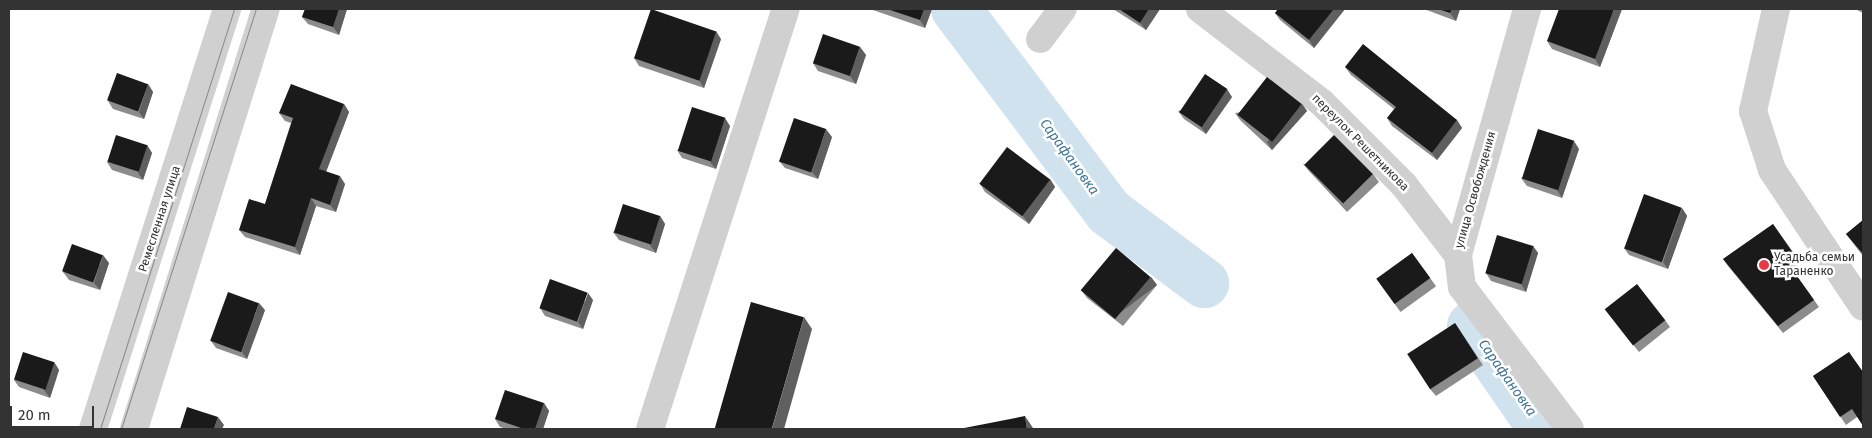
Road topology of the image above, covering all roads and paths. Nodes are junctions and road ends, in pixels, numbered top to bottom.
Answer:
1 (227, 9) edge
2 (266, 9) edge
3 (786, 9) edge
4 (1063, 9) edge
5 (1200, 9) edge
6 (1526, 9) edge
7 (1776, 9) edge
8 (1040, 39) dead end
9 (1458, 255) junction
10 (1863, 307) edge
11 (93, 429) edge
12 (134, 429) edge
13 (650, 429) edge
14 (1570, 429) edge

1 - 11 street, Ремесленная улица
2 - 12 street
3 - 13 street
4 - 8 street
5 - 9 street, переулок Решетникова
6 - 9 street, улица Освобождения
7 - 10 street
9 - 14 street, улица Освобождения

